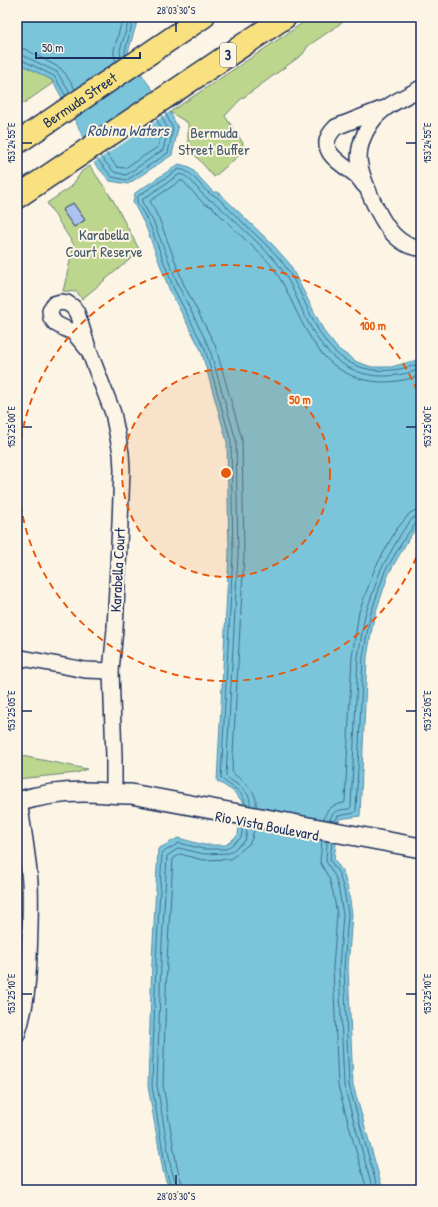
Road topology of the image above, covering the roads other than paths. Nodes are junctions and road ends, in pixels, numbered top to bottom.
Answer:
1 (203, 17) edge
2 (285, 17) edge
3 (421, 88) edge
4 (387, 108) junction
5 (17, 143) edge
6 (360, 152) junction
7 (330, 154) junction
8 (366, 188) junction
9 (17, 197) edge
10 (421, 248) edge
11 (89, 351) dead end
12 (17, 657) edge
13 (111, 671) junction
14 (114, 794) junction
15 (18, 802) edge
16 (340, 837) junction
17 (421, 848) edge
18 (421, 855) edge
19 (17, 1035) edge

1 - 5 main road, Bermuda Street
2 - 9 main road, 3
3 - 4 street
4 - 6 street
4 - 7 street
6 - 7 street
6 - 8 street
7 - 8 street
8 - 10 street
11 - 13 street, Karabella Court
12 - 13 street
13 - 14 street, Karabella Court
14 - 15 street, Rio Vista Boulevard
14 - 16 street, Rio Vista Boulevard
15 - 19 street
16 - 17 street, Rio Vista Boulevard
16 - 18 street, Rio Vista Boulevard

